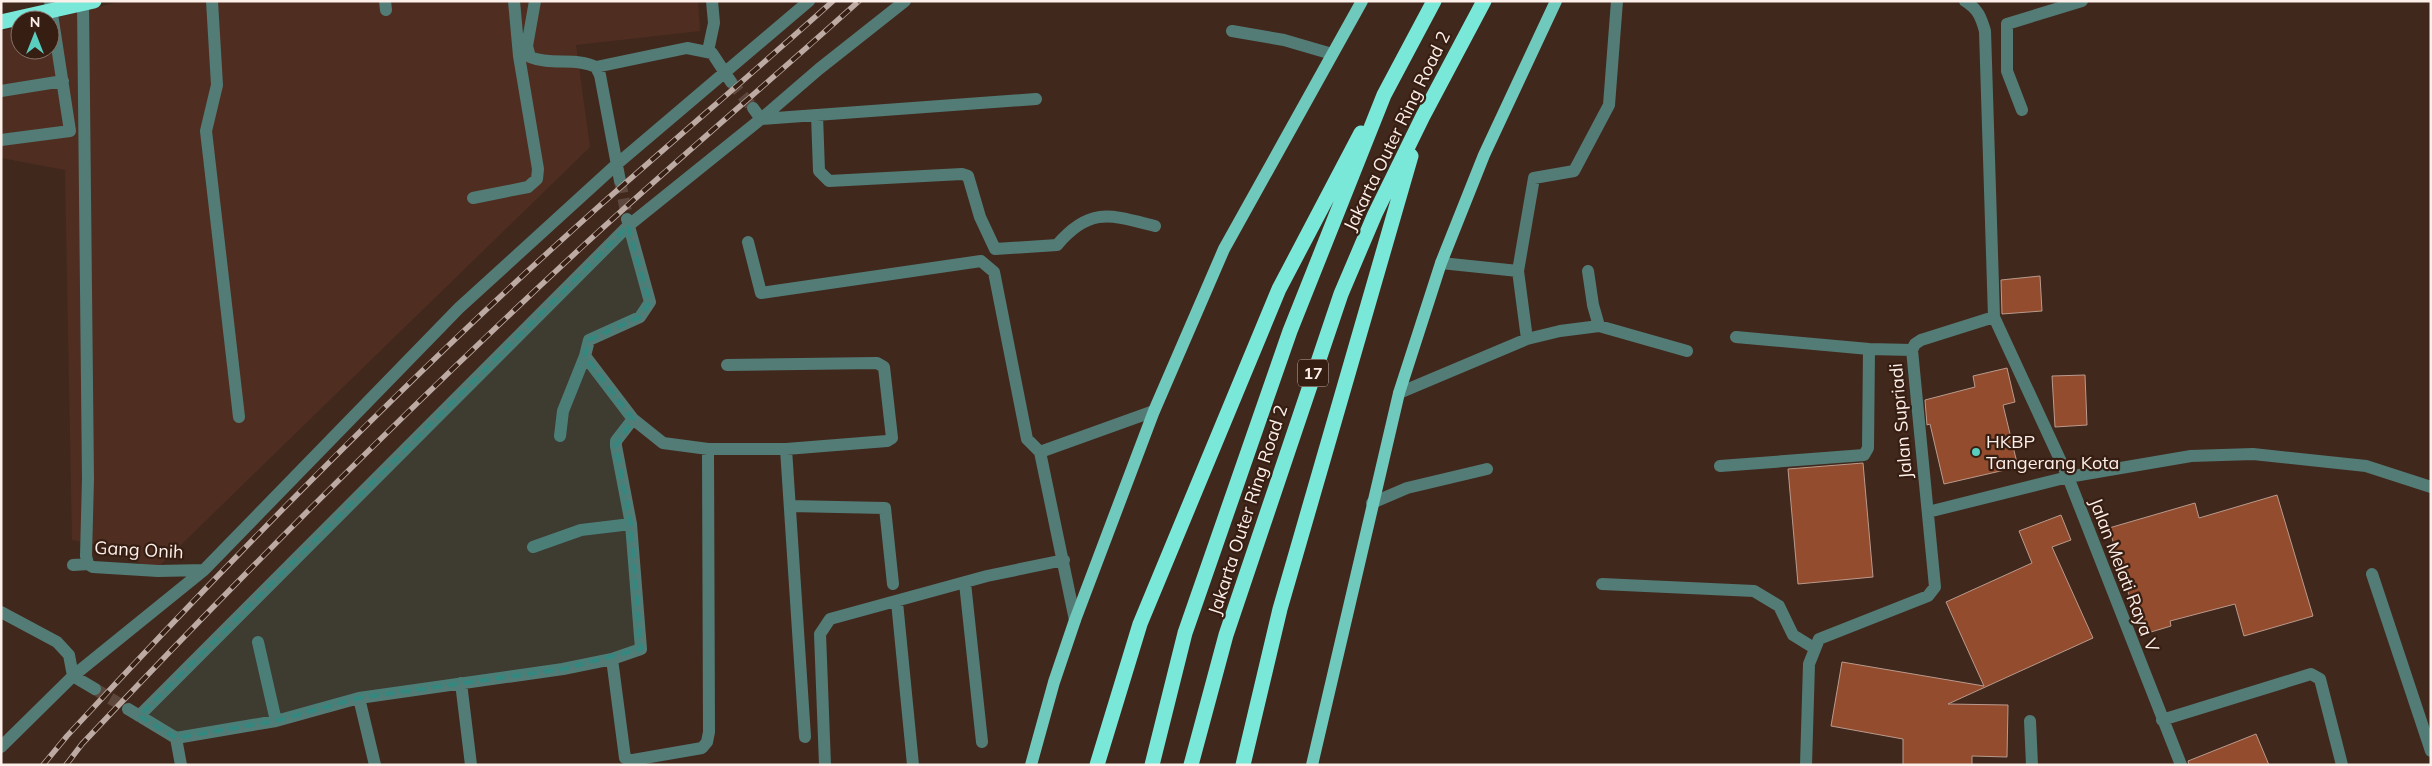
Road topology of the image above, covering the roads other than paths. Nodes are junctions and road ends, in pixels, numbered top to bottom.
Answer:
1 (212, 1) edge
2 (514, 1) edge
3 (535, 1) edge
4 (712, 1) edge
5 (808, 1) edge
6 (905, 1) edge
7 (1362, 1) edge
8 (1434, 1) edge
9 (1484, 1) edge
10 (1556, 1) edge
11 (1617, 1) edge
12 (1965, 1) edge
13 (2082, 1) edge
14 (89, 3) edge
15 (51, 7) edge
16 (1, 22) edge
17 (1232, 31) dead end
18 (708, 51) junction
19 (1332, 54) junction
20 (596, 67) junction
21 (727, 77) junction
22 (63, 81) junction
23 (1, 91) edge
24 (1384, 95) junction
25 (1036, 99) dead end
26 (753, 108) tunnel mouth
27 (2022, 110) dead end
28 (817, 115) junction
29 (1423, 116) junction
30 (761, 119) junction
31 (1, 140) edge
32 (617, 164) junction
33 (620, 181) tunnel mouth
34 (473, 198) dead end
35 (628, 221) junction
36 (1155, 226) dead end
37 (748, 242) dead end
38 (1441, 263) junction
39 (1518, 270) junction
40 (1588, 271) dead end
41 (1994, 316) junction
42 (1599, 326) junction
43 (1736, 337) dead end
44 (1528, 339) junction
45 (1869, 349) junction
46 (1912, 350) junction
47 (1687, 352) dead end
48 (585, 356) junction
49 (727, 365) dead end
50 (1399, 392) junction
51 (1154, 411) junction
52 (240, 417) dead end
53 (632, 418) junction
54 (560, 436) dead end
55 (708, 449) junction
56 (786, 449) junction
57 (1040, 452) junction
58 (1720, 466) dead end
59 (1487, 469) dead end
60 (2068, 477) junction
61 (2431, 487) edge
62 (1372, 503) junction
63 (790, 506) junction
64 (1928, 512) junction
65 (631, 524) junction
66 (533, 547) dead end
67 (1064, 560) junction
68 (88, 564) junction
69 (73, 565) dead end
70 (204, 570) junction
71 (2372, 574) dead end
72 (965, 583) junction
73 (893, 584) dead end
74 (1602, 584) dead end
75 (897, 602) junction
76 (1, 612) edge
77 (1075, 620) junction
78 (258, 642) dead end
79 (1814, 648) junction
80 (612, 659) junction
81 (73, 676) junction
82 (461, 683) junction
83 (95, 689) tunnel mouth
84 (359, 698) junction
85 (2162, 720) junction
86 (276, 721) junction
87 (2030, 721) dead end
88 (805, 737) dead end
89 (176, 738) junction
90 (982, 742) dead end
91 (1, 747) edge
92 (2431, 751) edge
93 (181, 765) edge
94 (375, 765) edge
95 (472, 765) edge
96 (825, 765) edge
97 (913, 765) edge
98 (1031, 765) edge
99 (1096, 765) edge
100 (1152, 765) edge
101 (1191, 765) edge
102 (1243, 765) edge
103 (1312, 765) edge
104 (1806, 765) edge
105 (2032, 765) edge
106 (2182, 765) edge
107 (2342, 765) edge

1 - 52 street
2 - 34 street
3 - 20 street
4 - 18 street
5 - 21 street
6 - 30 street
7 - 19 main road
8 - 24 highway, Jakarta Outer Ring Road 2 / 17
9 - 29 highway, Jakarta Outer Ring Road 2 / 17
10 - 38 main road
11 - 39 street
12 - 41 street
13 - 27 street
14 - 15 highway
14 - 68 street
15 - 16 highway
15 - 22 street
17 - 19 street
18 - 20 street
18 - 21 street
19 - 51 main road
20 - 32 street
21 - 32 street
22 - 23 street
22 - 31 street
24 - 99 highway
24 - 100 highway, Jakarta Outer Ring Road 2 / 17
25 - 28 street
26 - 30 street
28 - 30 street
28 - 36 street
29 - 101 highway, Jakarta Outer Ring Road 2 / 17
29 - 102 highway
30 - 35 street
32 - 33 street
32 - 70 street
35 - 48 street
35 - 89 street
37 - 57 street
38 - 39 street
38 - 50 main road
39 - 44 street
40 - 42 street
41 - 46 street, Jalan Supriadi
41 - 60 street, Jalan Melati Raya V
42 - 44 street
42 - 47 street
43 - 45 street
44 - 50 street
45 - 46 street
45 - 58 street
46 - 64 street, Jalan Supriadi
48 - 53 street
48 - 54 street
49 - 56 street
50 - 62 main road
51 - 57 street
51 - 77 main road
53 - 55 street
53 - 65 street
55 - 56 street
55 - 80 street
56 - 63 street
57 - 67 street
59 - 62 street
60 - 61 street
60 - 64 street
60 - 85 street, Jalan Melati Raya V
62 - 103 main road
63 - 73 street
63 - 88 street
64 - 79 street, Jalan Supriadi
65 - 66 street
65 - 80 street
67 - 72 street
67 - 77 street
68 - 69 street, Gang Onih
68 - 70 street, Gang Onih
70 - 81 street
71 - 92 street
72 - 75 street
72 - 90 street
74 - 79 street
75 - 96 street
75 - 97 street
76 - 81 street
77 - 98 main road
78 - 86 street
79 - 104 street
80 - 82 street
81 - 83 street
81 - 91 street
82 - 84 street
82 - 95 street
84 - 86 street
84 - 94 street
85 - 106 street, Jalan Melati Raya V
85 - 107 street
86 - 89 street
87 - 105 street
89 - 93 street

